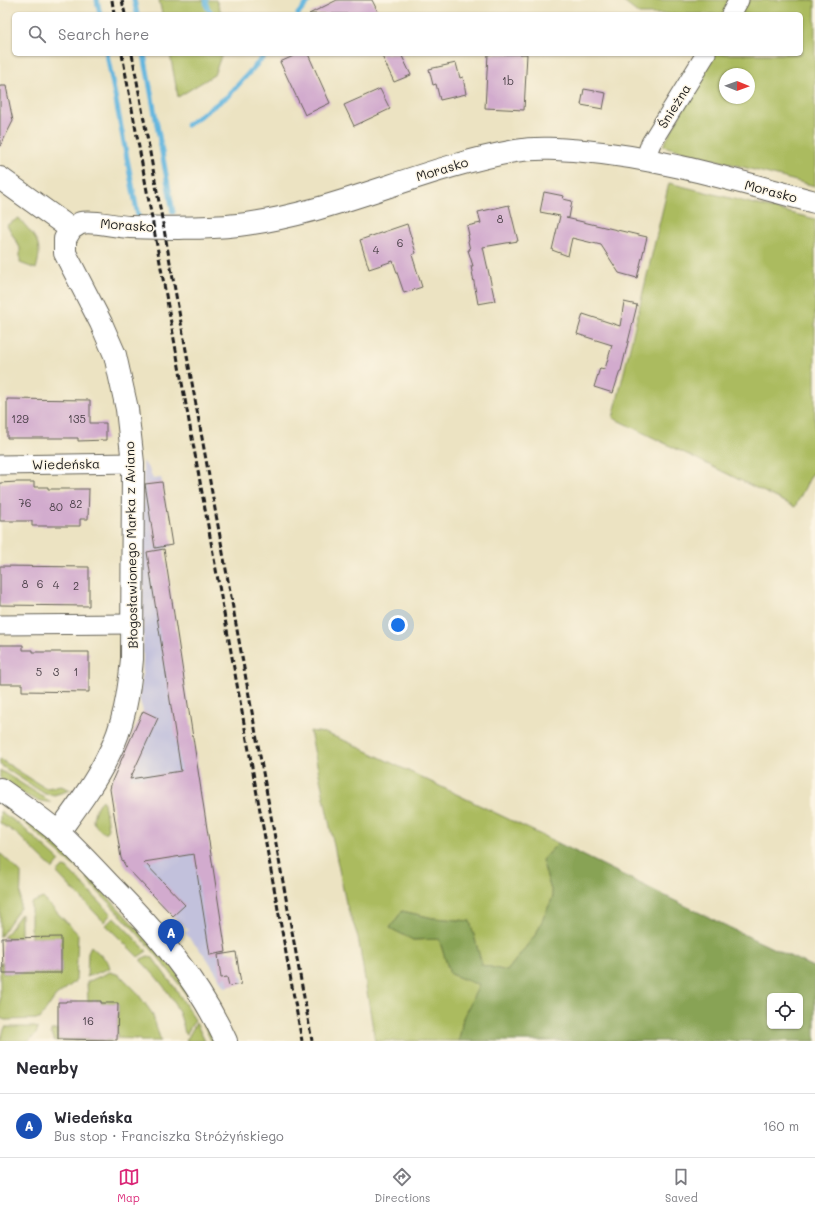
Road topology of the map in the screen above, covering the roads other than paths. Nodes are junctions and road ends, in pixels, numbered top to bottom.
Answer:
1 (739, 0) edge
2 (732, 12) edge
3 (705, 56) edge
4 (645, 158) junction
5 (0, 178) edge
6 (815, 202) edge
7 (71, 229) junction
8 (132, 463) junction
9 (0, 465) edge
10 (132, 624) junction
11 (0, 625) edge
12 (0, 789) edge
13 (58, 833) junction
14 (226, 1041) edge

1 - 2 street
3 - 4 street, Śnieżna
4 - 6 street, Morasko
4 - 7 street, Morasko
5 - 7 street
7 - 8 street, Błogosławionego Marka z Aviano
8 - 9 street, Wiedeńska
8 - 10 street, Błogosławionego Marka z Aviano
10 - 11 street
10 - 13 street, Błogosławionego Marka z Aviano
12 - 13 street
13 - 14 street

